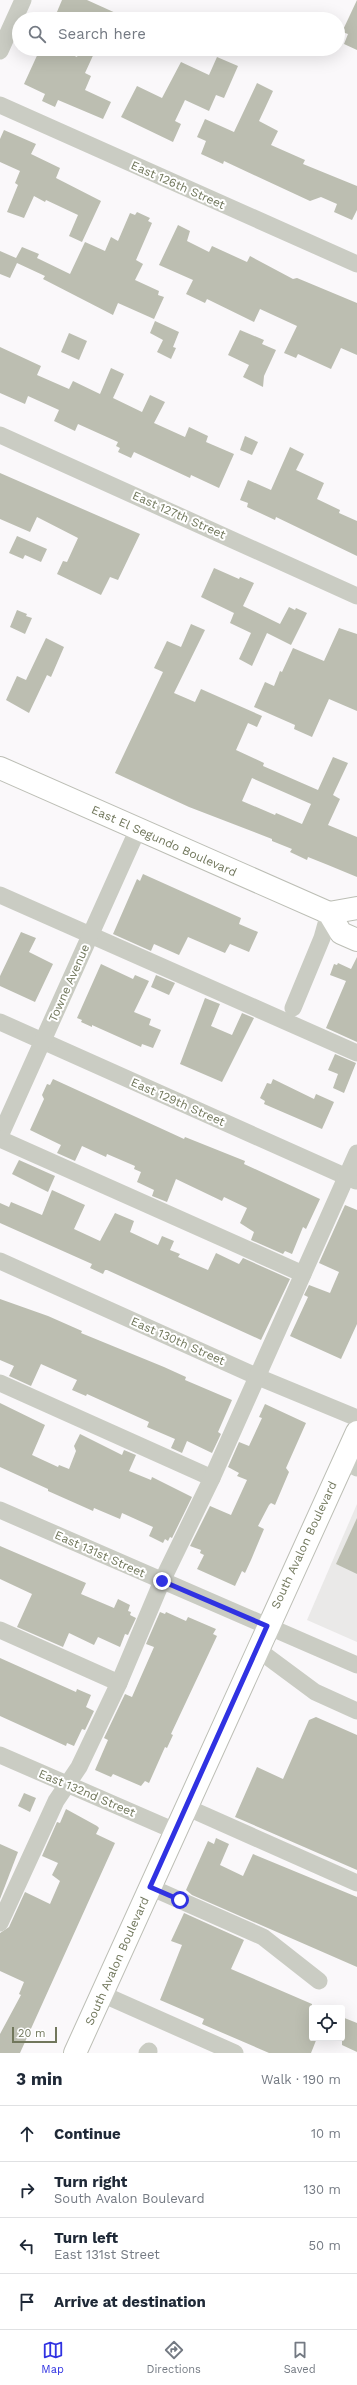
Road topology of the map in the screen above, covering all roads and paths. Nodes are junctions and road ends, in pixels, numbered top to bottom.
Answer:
1 (23, 0) edge
2 (18, 12) edge
3 (12, 24) edge
4 (0, 51) edge
5 (0, 105) edge
6 (357, 264) edge
7 (0, 435) edge
8 (357, 596) edge
9 (0, 768) edge
10 (138, 829) junction
11 (0, 894) edge
12 (357, 908) edge
13 (329, 913) junction
14 (91, 935) junction
15 (357, 940) edge
16 (293, 1008) dead end
17 (0, 1022) edge
18 (43, 1042) junction
19 (357, 1053) edge
20 (0, 1136) edge
21 (0, 1139) edge
22 (357, 1153) edge
23 (352, 1179) edge
24 (0, 1261) edge
25 (303, 1274) junction
26 (258, 1377) junction
27 (0, 1383) edge
28 (357, 1418) edge
29 (357, 1432) edge
30 (350, 1464) edge
31 (212, 1478) junction
32 (0, 1510) edge
33 (162, 1581) junction
34 (267, 1626) junction
35 (0, 1630) edge
36 (257, 1649) junction
37 (357, 1665) edge
38 (119, 1682) junction
39 (357, 1711) edge
40 (0, 1755) edge
41 (67, 1785) junction
42 (186, 1807) junction
43 (175, 1831) junction
44 (357, 1883) edge
45 (150, 1887) junction
46 (0, 1923) edge
47 (319, 1981) dead end
48 (102, 1994) junction
49 (75, 2053) edge
50 (235, 2053) edge

1 - 2 street
3 - 4 street
5 - 6 street, East 126th Street
7 - 8 street, East 127th Street
9 - 10 main road, East El Segundo Boulevard
10 - 13 main road, East El Segundo Boulevard
10 - 14 street, Towne Avenue
11 - 14 street
12 - 13 main road
13 - 15 main road
13 - 16 street
14 - 18 street, Towne Avenue
14 - 19 street
17 - 18 street, East 129th Street
18 - 20 street, Towne Avenue
18 - 23 street, East 129th Street
21 - 25 street
22 - 23 street
23 - 25 street
24 - 26 street, East 130th Street
25 - 26 street
26 - 28 street, East 130th Street
26 - 31 street
27 - 31 street
29 - 30 main road, South Avalon Boulevard
30 - 34 main road, South Avalon Boulevard
31 - 33 street
32 - 33 street, East 131st Street
33 - 34 street, East 131st Street
33 - 38 street
34 - 36 main road, South Avalon Boulevard
34 - 37 street, East 131st Street
35 - 38 street
36 - 39 street
36 - 42 main road, South Avalon Boulevard
38 - 41 street
40 - 41 street, East 132nd Street
41 - 43 street, East 132nd Street
41 - 46 street
42 - 43 main road, South Avalon Boulevard
42 - 44 street
43 - 45 main road, South Avalon Boulevard
45 - 47 street
45 - 48 main road, South Avalon Boulevard
48 - 49 main road, South Avalon Boulevard
48 - 50 street

